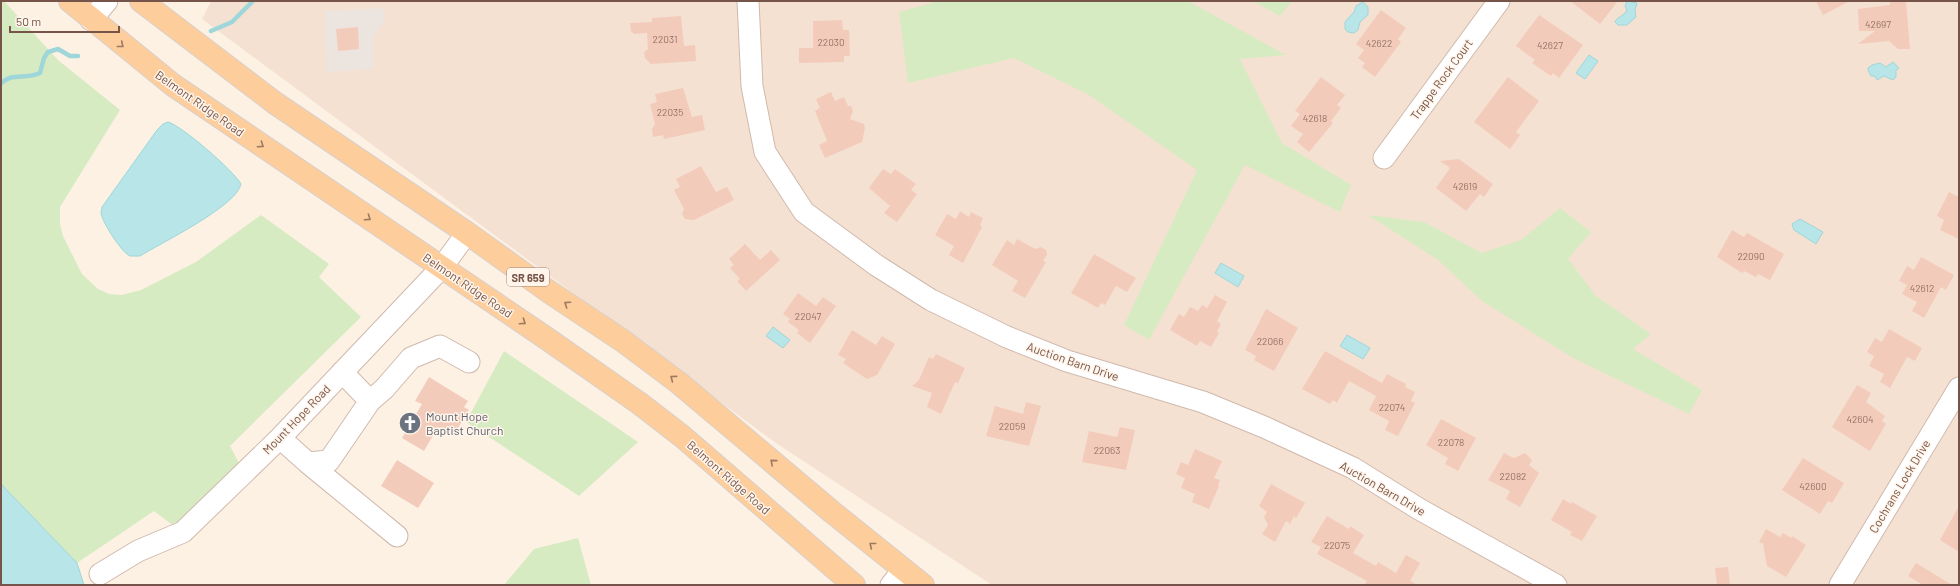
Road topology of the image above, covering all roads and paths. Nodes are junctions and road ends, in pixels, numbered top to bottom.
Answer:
1 (70, 1) edge
2 (107, 1) edge
3 (141, 1) edge
4 (748, 1) edge
5 (1499, 1) edge
6 (91, 20) junction
7 (1384, 158) dead end
8 (467, 233) junction
9 (442, 267) junction
10 (469, 362) dead end
11 (342, 372) junction
12 (1959, 388) edge
13 (370, 400) junction
14 (280, 438) junction
15 (308, 463) junction
16 (397, 536) dead end
17 (100, 574) dead end
18 (897, 577) edge
19 (854, 585) edge
20 (923, 585) edge
21 (1556, 585) edge
22 (1840, 585) edge

1 - 6 main road, Belmont Ridge Road
2 - 6 street
3 - 8 main road, SR 659
4 - 21 street, Auction Barn Drive
5 - 7 street, Trappe Rock Court
6 -> 9 main road, Belmont Ridge Road
8 - 9 street, Mount Hope Road
18 -> 8 main road, SR 659
9 - 11 street, Mount Hope Road
9 -> 19 main road, Belmont Ridge Road
10 - 13 street
11 - 13 street
11 - 14 street, Mount Hope Road
12 - 22 street, Cochrans Lock Drive
13 - 15 street
14 - 15 street
14 - 17 street, Mount Hope Road
15 - 16 street
18 - 20 main road, SR 659

